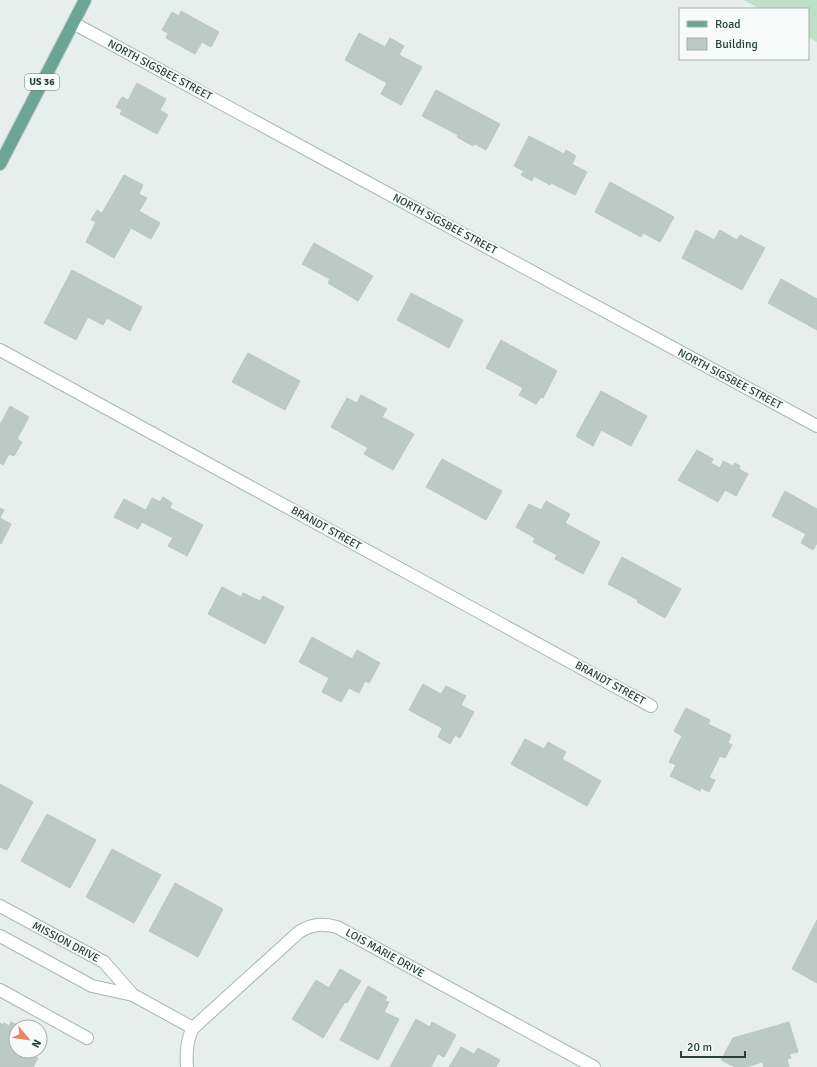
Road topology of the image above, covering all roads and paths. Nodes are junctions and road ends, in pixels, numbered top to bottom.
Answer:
1 (84, 0) edge
2 (72, 23) junction
3 (0, 164) edge
4 (0, 350) edge
5 (817, 426) edge
6 (651, 706) dead end
7 (0, 906) edge
8 (0, 936) edge
9 (0, 990) edge
10 (133, 995) junction
11 (193, 1028) junction
12 (87, 1038) dead end
13 (187, 1067) edge
14 (594, 1067) edge

1 - 2 main road, US 36
2 - 3 main road, US 36
2 - 5 street, NORTH SIGSBEE STREET
4 - 6 street, BRANDT STREET
7 - 10 street, MISSION DRIVE
8 - 10 street
9 - 12 street
10 - 11 street, MISSION DRIVE
11 - 13 street
11 - 14 street, LOIS MARIE DRIVE

